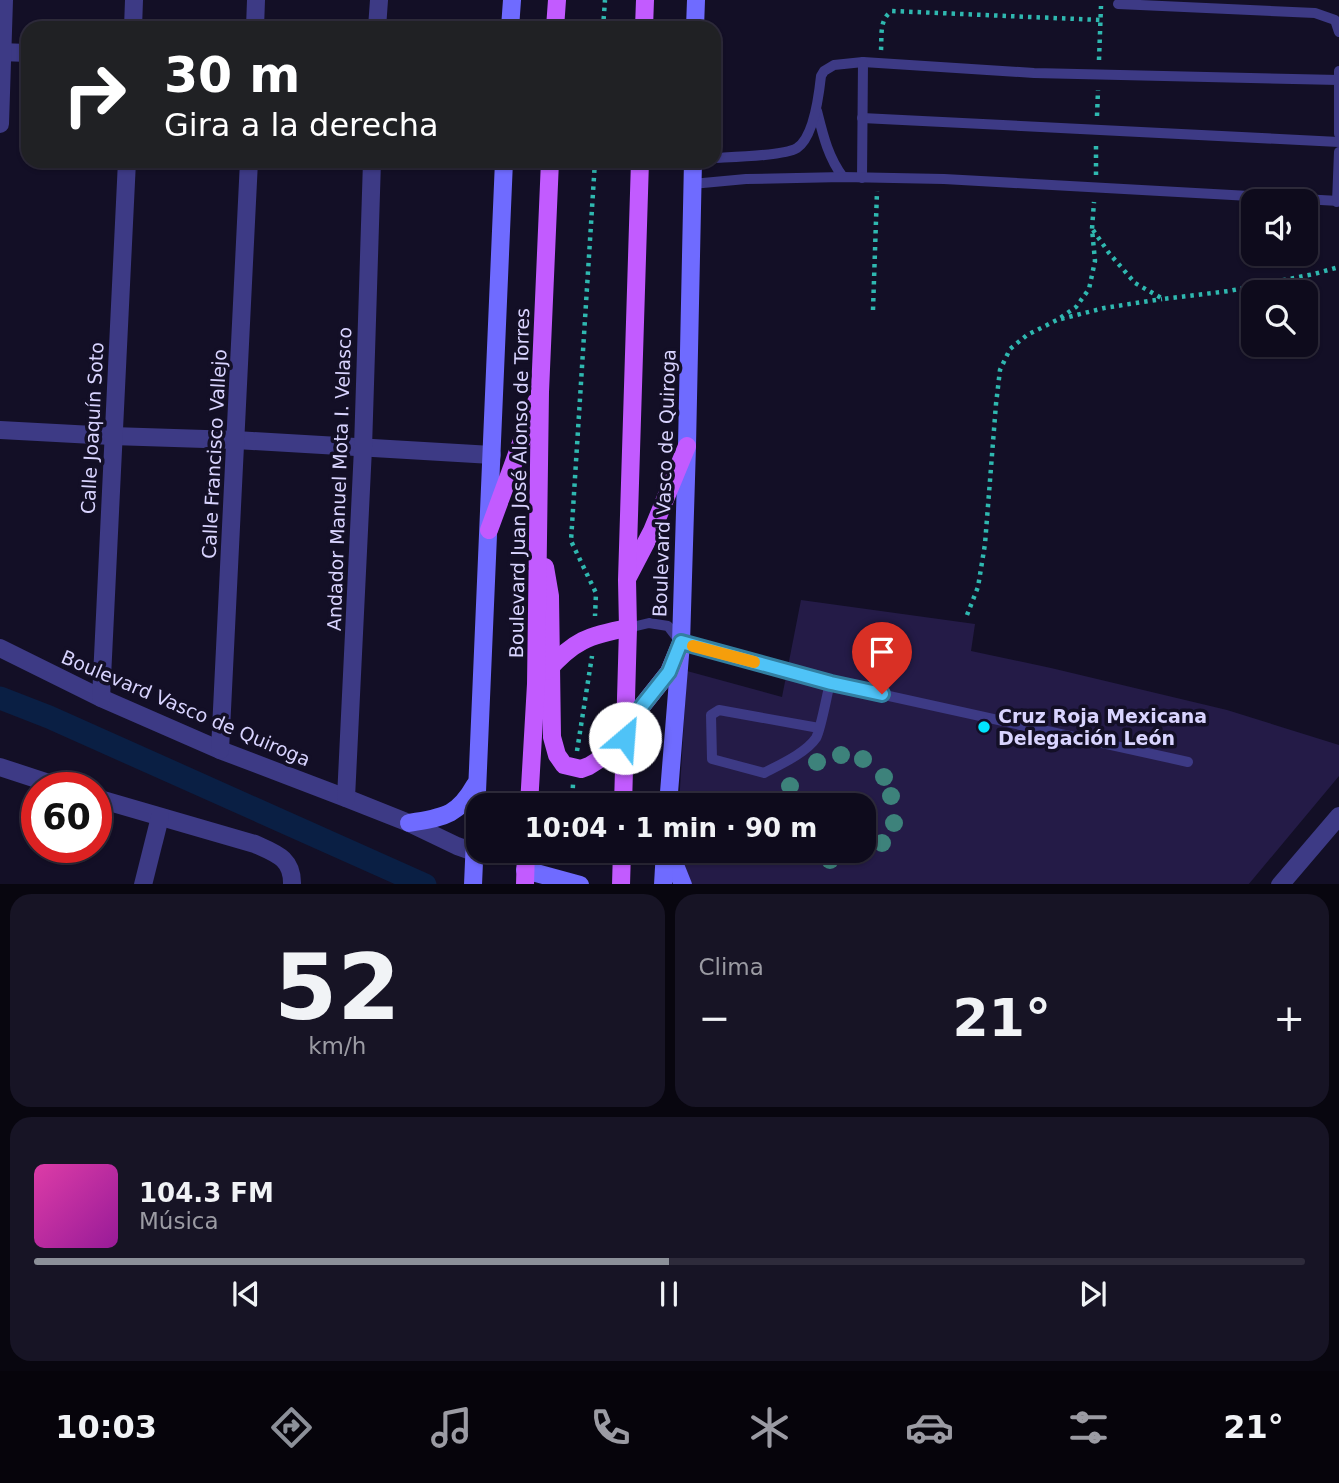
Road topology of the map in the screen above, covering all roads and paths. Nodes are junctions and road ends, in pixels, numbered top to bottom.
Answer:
1 (4, 0) edge
2 (134, 0) edge
3 (256, 0) edge
4 (379, 0) edge
5 (512, 0) edge
6 (557, 0) edge
7 (605, 0) edge
8 (645, 0) edge
9 (696, 0) edge
10 (1118, 4) dead end
11 (1100, 20) dead end
12 (133, 21) edge
13 (255, 21) edge
14 (378, 21) edge
15 (510, 21) edge
16 (556, 21) edge
17 (604, 21) edge
18 (644, 21) edge
19 (695, 21) edge
20 (1339, 32) edge
21 (1, 52) edge
22 (21, 53) edge
23 (863, 62) junction
24 (881, 63) junction
25 (1339, 71) edge
26 (1339, 80) edge
27 (817, 110) junction
28 (862, 118) junction
29 (0, 124) edge
30 (1339, 134) edge
31 (1339, 142) edge
32 (1339, 152) edge
33 (721, 157) edge
34 (127, 168) edge
35 (249, 168) edge
36 (372, 168) edge
37 (504, 168) edge
38 (550, 168) edge
39 (595, 168) edge
40 (640, 168) edge
41 (693, 168) edge
42 (844, 177) junction
43 (862, 178) junction
44 (692, 184) junction
45 (1338, 202) edge
46 (1339, 267) edge
47 (1163, 299) junction
48 (1057, 320) junction
49 (540, 392) junction
50 (0, 430) edge
51 (112, 436) junction
52 (236, 440) junction
53 (687, 446) junction
54 (363, 447) junction
55 (492, 455) junction
56 (538, 526) junction
57 (489, 530) junction
58 (627, 580) junction
59 (967, 615) dead end
60 (628, 628) junction
61 (595, 634) junction
62 (681, 642) junction
63 (0, 648) edge
64 (551, 666) junction
65 (831, 683) junction
66 (536, 684) junction
67 (101, 698) junction
68 (819, 728) junction
69 (625, 738) junction
70 (220, 750) junction
71 (1188, 762) dead end
72 (0, 767) edge
73 (574, 768) junction
74 (21, 774) edge
75 (477, 782) junction
76 (477, 793) edge
77 (530, 793) edge
78 (573, 793) edge
79 (624, 793) edge
80 (669, 793) edge
81 (346, 798) junction
82 (112, 803) edge
83 (1339, 816) edge
84 (160, 817) junction
85 (409, 823) junction
86 (466, 849) edge
87 (474, 863) edge
88 (622, 863) edge
89 (665, 863) edge
90 (673, 863) edge
91 (291, 876) edge
92 (525, 877) edge
93 (143, 884) edge
94 (473, 884) edge
95 (580, 884) edge
96 (621, 884) edge
97 (663, 884) edge
98 (683, 884) edge
99 (1280, 884) edge

1 - 21 street
2 - 12 street
3 - 13 street
4 - 14 street
5 - 15 street
6 - 16 main road
7 - 17 path
8 - 18 main road
9 - 19 street
10 - 20 lane
11 - 24 path
21 - 22 street
21 - 29 street
23 - 24 lane
23 - 27 lane
23 - 28 lane
24 - 26 lane
25 - 26 lane
26 - 30 lane
27 - 33 lane
27 - 42 lane
28 - 31 lane
28 - 43 lane
32 - 45 lane
34 - 51 street, Calle Joaquín Soto
35 - 52 street, Calle Francisco Vallejo
36 - 54 street, Andador Manuel Mota I. Velasco
37 - 55 street
38 - 49 main road, Boulevard Juan José Alonso de Torres
39 - 61 path
40 - 58 main road
41 - 44 street, Boulevard Vasco de Quiroga
42 - 43 lane
42 - 44 lane
43 - 45 lane
44 - 53 street, Boulevard Vasco de Quiroga
46 - 47 path
47 - 48 path
47 - 48 path
48 - 59 path
49 - 56 main road, Boulevard Juan José Alonso de Torres
49 - 57 main road
50 - 51 street
51 - 52 street
51 - 67 street, Calle Joaquín Soto
52 - 54 street
52 - 70 street, Calle Francisco Vallejo
53 - 58 main road
53 - 62 street, Boulevard Vasco de Quiroga
54 - 55 street
54 - 81 street, Andador Manuel Mota I. Velasco
55 - 57 street
56 - 64 main road
56 - 66 main road, Boulevard Juan José Alonso de Torres
57 - 75 street
58 - 60 main road
60 - 61 main road
60 - 62 lane
60 - 69 main road
61 - 64 main road
61 - 73 path
62 - 65 lane
62 - 69 main road
62 - 80 street, Boulevard Vasco de Quiroga
63 - 67 street, Boulevard Vasco de Quiroga
64 - 66 main road
64 - 73 main road
65 - 68 lane
65 - 71 lane
66 - 77 main road, Boulevard Juan José Alonso de Torres
67 - 70 street, Boulevard Vasco de Quiroga
68 - 68 lane
69 - 73 main road
69 - 79 main road
70 - 81 street, Boulevard Vasco de Quiroga
72 - 74 street
73 - 78 path
75 - 76 street
75 - 85 street
81 - 85 street, Boulevard Vasco de Quiroga
82 - 84 street
83 - 99 street
84 - 91 street
84 - 93 street
85 - 86 street, Boulevard Vasco de Quiroga
87 - 94 street
88 - 96 main road
89 - 97 street
90 - 98 street
92 - 95 street

